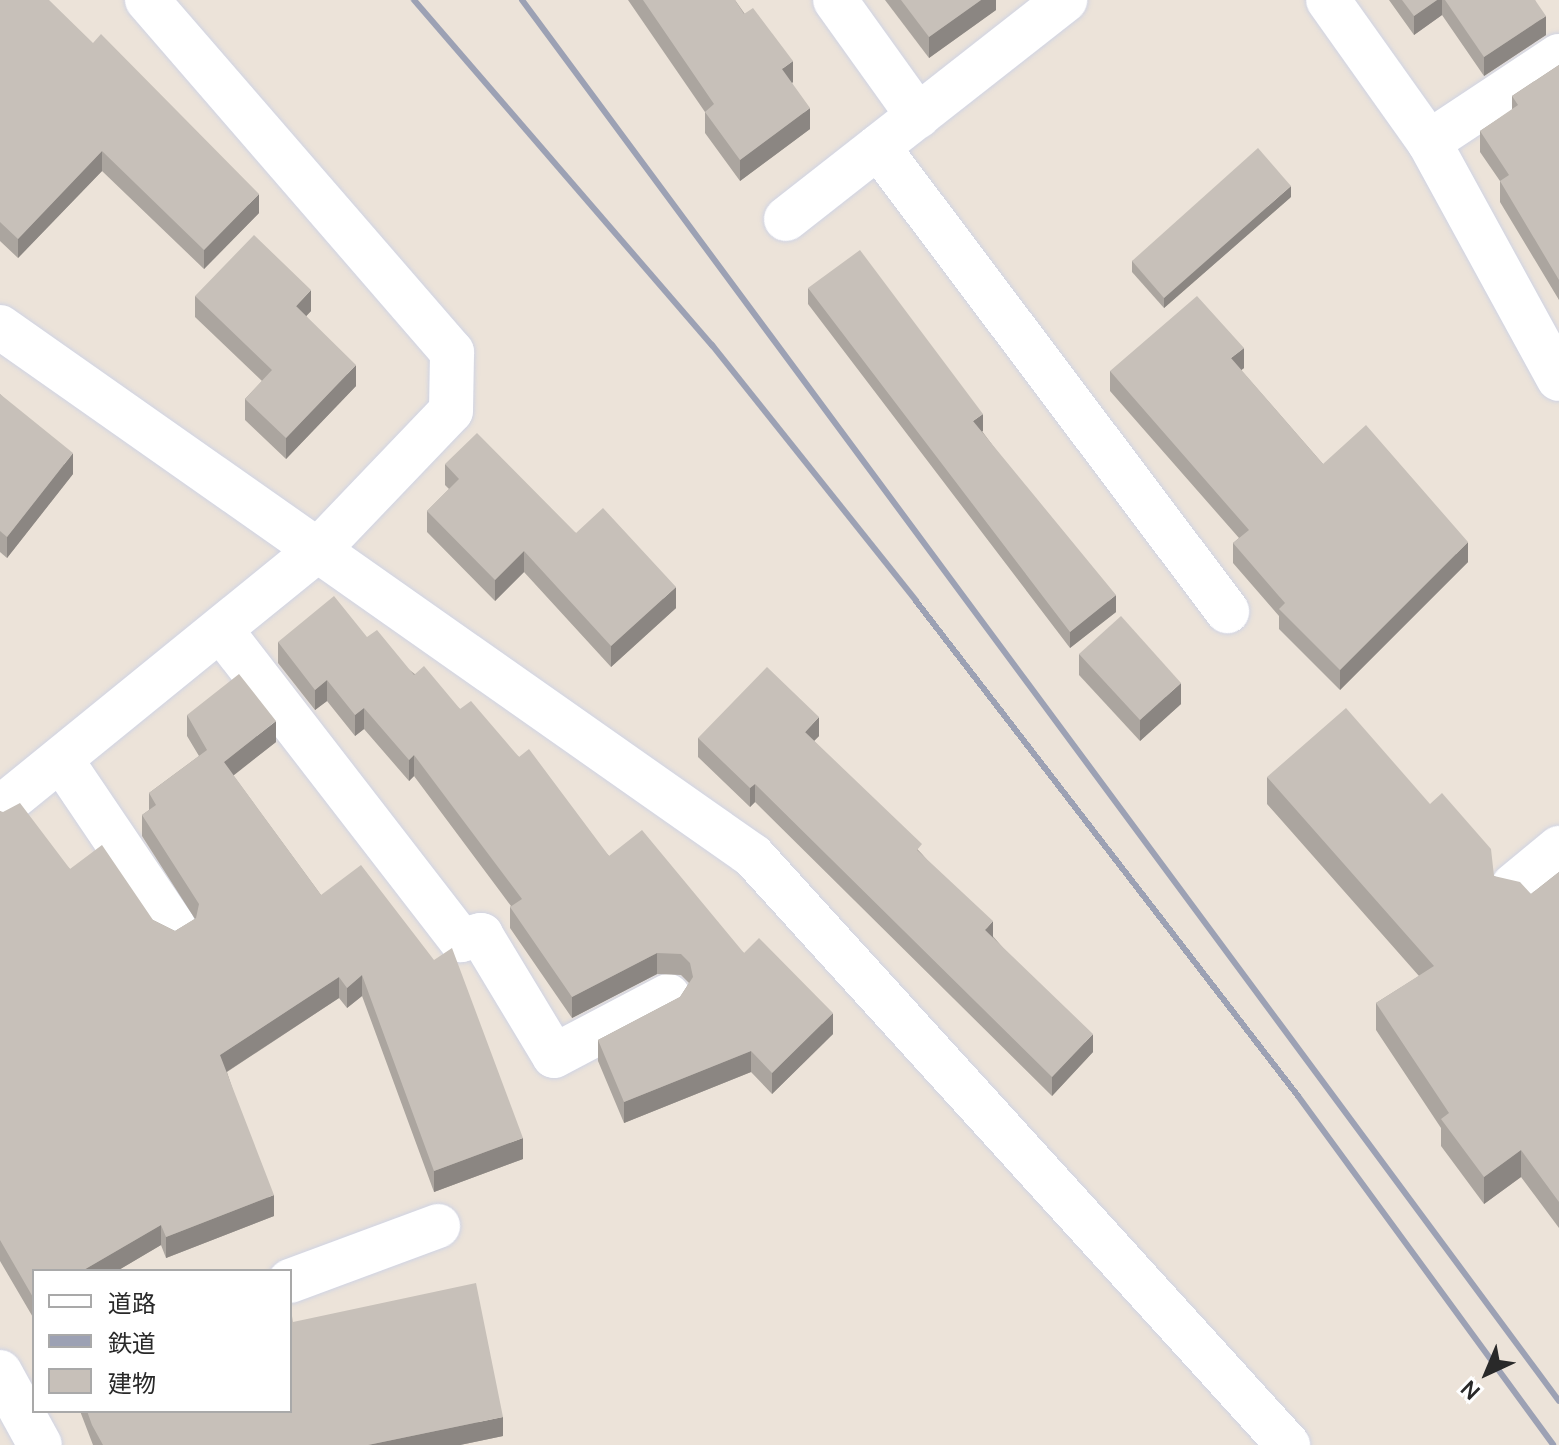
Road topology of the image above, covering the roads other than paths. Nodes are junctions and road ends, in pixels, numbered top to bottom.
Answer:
1 (147, 0) edge
2 (835, 0) edge
3 (1065, 0) edge
4 (1328, 0) edge
5 (1559, 56) edge
6 (918, 116) junction
7 (1429, 142) junction
8 (878, 147) junction
9 (786, 219) dead end
10 (0, 327) edge
11 (1559, 379) edge
12 (318, 550) junction
13 (1227, 611) dead end
14 (221, 630) junction
15 (62, 761) junction
16 (0, 808) edge
17 (1559, 848) edge
18 (1513, 886) edge
19 (174, 927) edge
20 (668, 996) dead end
21 (438, 1226) dead end
22 (292, 1280) edge
23 (14, 1378) edge
24 (40, 1445) edge
25 (1288, 1445) edge

1 - 12 street
2 - 6 street
3 - 6 street
4 - 7 street
5 - 7 street
6 - 8 street
7 - 11 street
8 - 9 street
8 - 13 street
10 - 12 street
12 - 14 street
12 - 25 street
14 - 15 street
14 - 20 street
15 - 16 street
15 - 19 street
17 - 18 street
21 - 22 street
23 - 24 street

